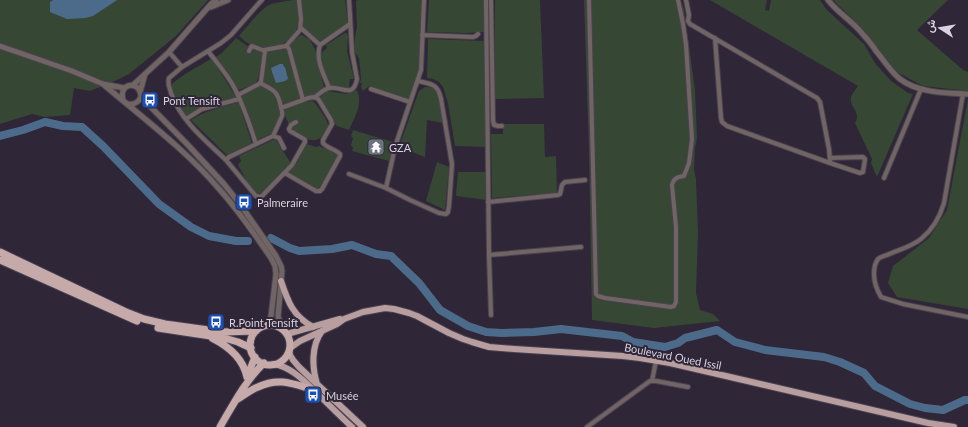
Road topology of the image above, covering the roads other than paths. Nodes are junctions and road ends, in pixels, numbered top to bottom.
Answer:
1 (216, 0) edge
2 (228, 0) edge
3 (262, 0) edge
4 (299, 0) edge
5 (349, 0) edge
6 (424, 0) edge
7 (486, 0) edge
8 (491, 0) edge
9 (589, 0) edge
10 (678, 0) edge
11 (686, 0) edge
12 (828, 0) edge
13 (212, 2) edge
14 (207, 9) junction
15 (350, 24) junction
16 (301, 28) junction
17 (478, 34) dead end
18 (422, 35) junction
19 (715, 38) junction
20 (320, 45) junction
21 (0, 46) edge
22 (286, 46) junction
23 (249, 50) dead end
24 (264, 50) junction
25 (208, 51) junction
26 (169, 52) junction
27 (182, 67) junction
28 (145, 73) junction
29 (418, 81) junction
30 (260, 83) junction
31 (103, 84) junction
32 (132, 85) junction
33 (124, 88) junction
34 (329, 88) junction
35 (371, 89) dead end
36 (921, 89) junction
37 (140, 94) junction
38 (966, 94) edge
39 (238, 97) junction
40 (315, 97) junction
41 (123, 100) junction
42 (303, 100) junction
43 (410, 102) junction
44 (127, 104) junction
45 (281, 108) junction
46 (186, 119) junction
47 (296, 122) dead end
48 (502, 126) dead end
49 (273, 136) junction
50 (256, 144) junction
51 (284, 148) dead end
52 (830, 158) junction
53 (226, 160) junction
54 (830, 163) junction
55 (285, 173) junction
56 (350, 174) dead end
57 (884, 178) dead end
58 (585, 180) dead end
59 (386, 188) junction
60 (488, 202) junction
61 (581, 247) dead end
62 (0, 252) edge
63 (489, 255) junction
64 (274, 257) junction
65 (0, 260) edge
66 (281, 281) junction
67 (491, 315) dead end
68 (968, 317) edge
69 (344, 319) junction
70 (264, 326) junction
71 (313, 327) junction
72 (323, 330) junction
73 (256, 331) junction
74 (286, 333) junction
75 (206, 336) junction
76 (251, 348) junction
77 (289, 349) junction
78 (255, 357) junction
79 (656, 361) junction
80 (264, 363) junction
81 (274, 364) junction
82 (247, 376) junction
83 (652, 381) junction
84 (245, 385) junction
85 (688, 387) dead end
86 (316, 388) junction
87 (236, 400) junction
88 (220, 427) edge
89 (352, 427) edge
90 (363, 427) edge
91 (587, 427) edge
92 (954, 427) edge

1 - 13 street
2 - 14 street
3 - 25 street
4 - 16 street
5 - 15 street
6 - 18 street
7 - 60 street
8 - 48 street
9 - 10 street
11 - 19 street
12 - 36 street
13 - 14 street
14 - 26 street
15 - 20 street
15 - 34 street
16 - 20 street
16 - 22 street
17 - 18 street
18 - 29 street
19 - 52 street
19 - 54 street
20 - 34 street
21 - 31 street
22 - 24 street
22 - 42 street
23 - 24 street
24 - 30 street
25 - 27 street
25 - 39 street
26 - 27 street
26 - 28 street
27 - 46 street
28 - 32 street
28 - 37 street
29 - 43 street
29 - 59 street
30 - 39 street
30 - 45 street
31 - 33 street
31 - 41 street
32 - 33 street
32 - 37 street
33 - 41 street
34 - 40 street
35 - 43 street
36 - 38 street
36 - 57 street
37 - 44 street
37 - 64 street
38 - 68 street
39 - 46 street
39 - 50 street
40 - 42 street
40 - 55 street
41 - 44 street
42 - 45 street
43 - 59 street
44 - 64 street
45 - 49 street
46 - 53 street
47 - 55 street
49 - 50 street
49 - 51 street
50 - 53 street
52 - 54 street
52 - 54 street
53 - 55 street
56 - 59 street
58 - 60 street
60 - 63 street
61 - 63 street
62 - 73 highway
63 - 67 street
64 - 66 street
64 - 70 street
65 - 75 highway
66 - 71 main road
66 - 74 street
69 - 71 main road, Boulevard Oued Issil
69 - 72 main road, Boulevard Oued Issil
69 - 79 main road, Boulevard Oued Issil
70 - 73 highway
70 - 74 highway
71 - 74 main road, Boulevard Oued Issil
72 - 77 main road, Boulevard Oued Issil
72 - 86 main road
73 - 76 highway
74 - 77 highway
75 - 76 highway
75 - 82 highway
76 - 78 highway
77 - 81 highway
77 - 86 main road
78 - 80 highway
78 - 82 highway
79 - 83 street
79 - 92 main road, Boulevard Oued Issil
80 - 81 highway
80 - 84 highway
81 - 86 main road
82 - 84 highway
83 - 85 street
83 - 91 street
84 - 87 highway
86 - 87 highway
86 - 89 main road
86 - 90 main road
87 - 88 highway

